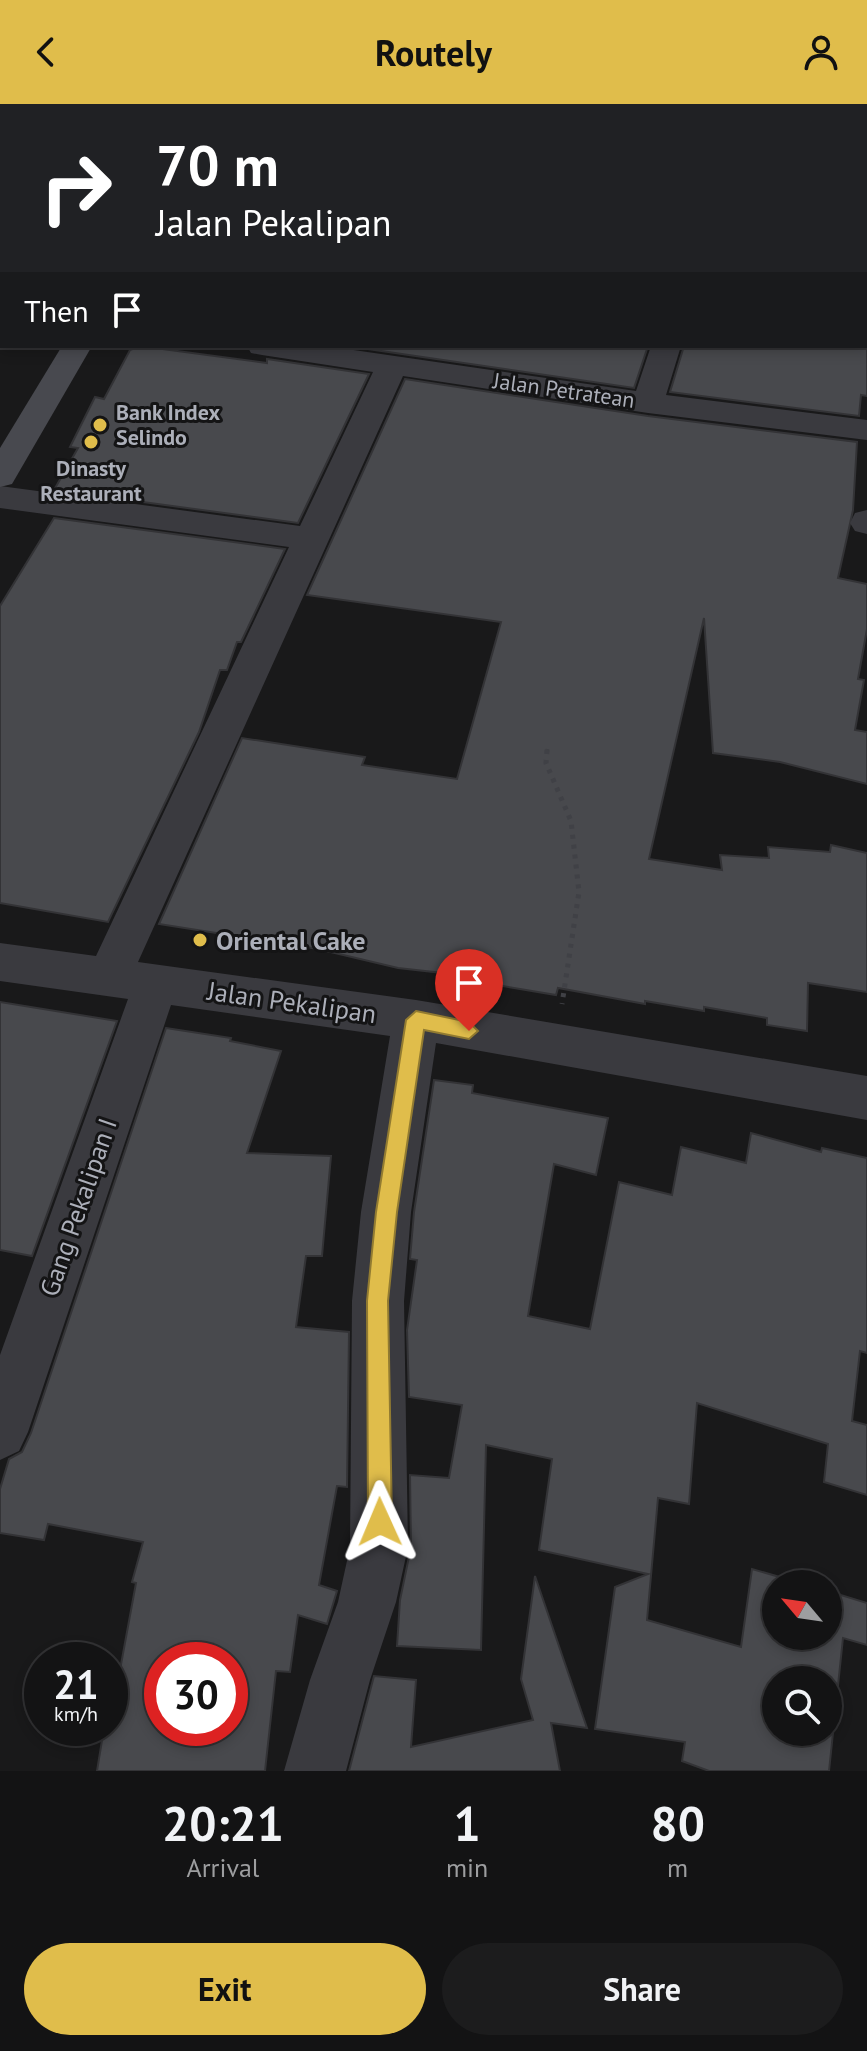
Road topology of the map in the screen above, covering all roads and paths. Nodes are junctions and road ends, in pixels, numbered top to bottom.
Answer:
1 (76, 348) edge
2 (276, 348) edge
3 (665, 348) edge
4 (392, 365) junction
5 (648, 403) junction
6 (867, 430) edge
7 (0, 476) edge
8 (0, 497) edge
9 (313, 539) junction
10 (548, 745) dead end
11 (0, 962) edge
12 (133, 979) junction
13 (416, 1020) junction
14 (556, 1044) junction
15 (867, 1098) edge
16 (0, 1432) edge
17 (315, 1771) edge

1 - 7 main road
2 - 4 street, Jalan Petratean
3 - 5 street
4 - 5 street, Jalan Petratean
4 - 9 street, Gang Pekalipan I
5 - 6 street, Jalan Petratean
8 - 9 street
9 - 12 street, Gang Pekalipan I
10 - 14 path
11 - 12 street, Jalan Pekalipan
12 - 13 street, Jalan Pekalipan
12 - 16 street, Gang Pekalipan I
13 - 14 street, Jalan Pekalipan
13 - 17 street
14 - 15 street, Jalan Pekalipan

